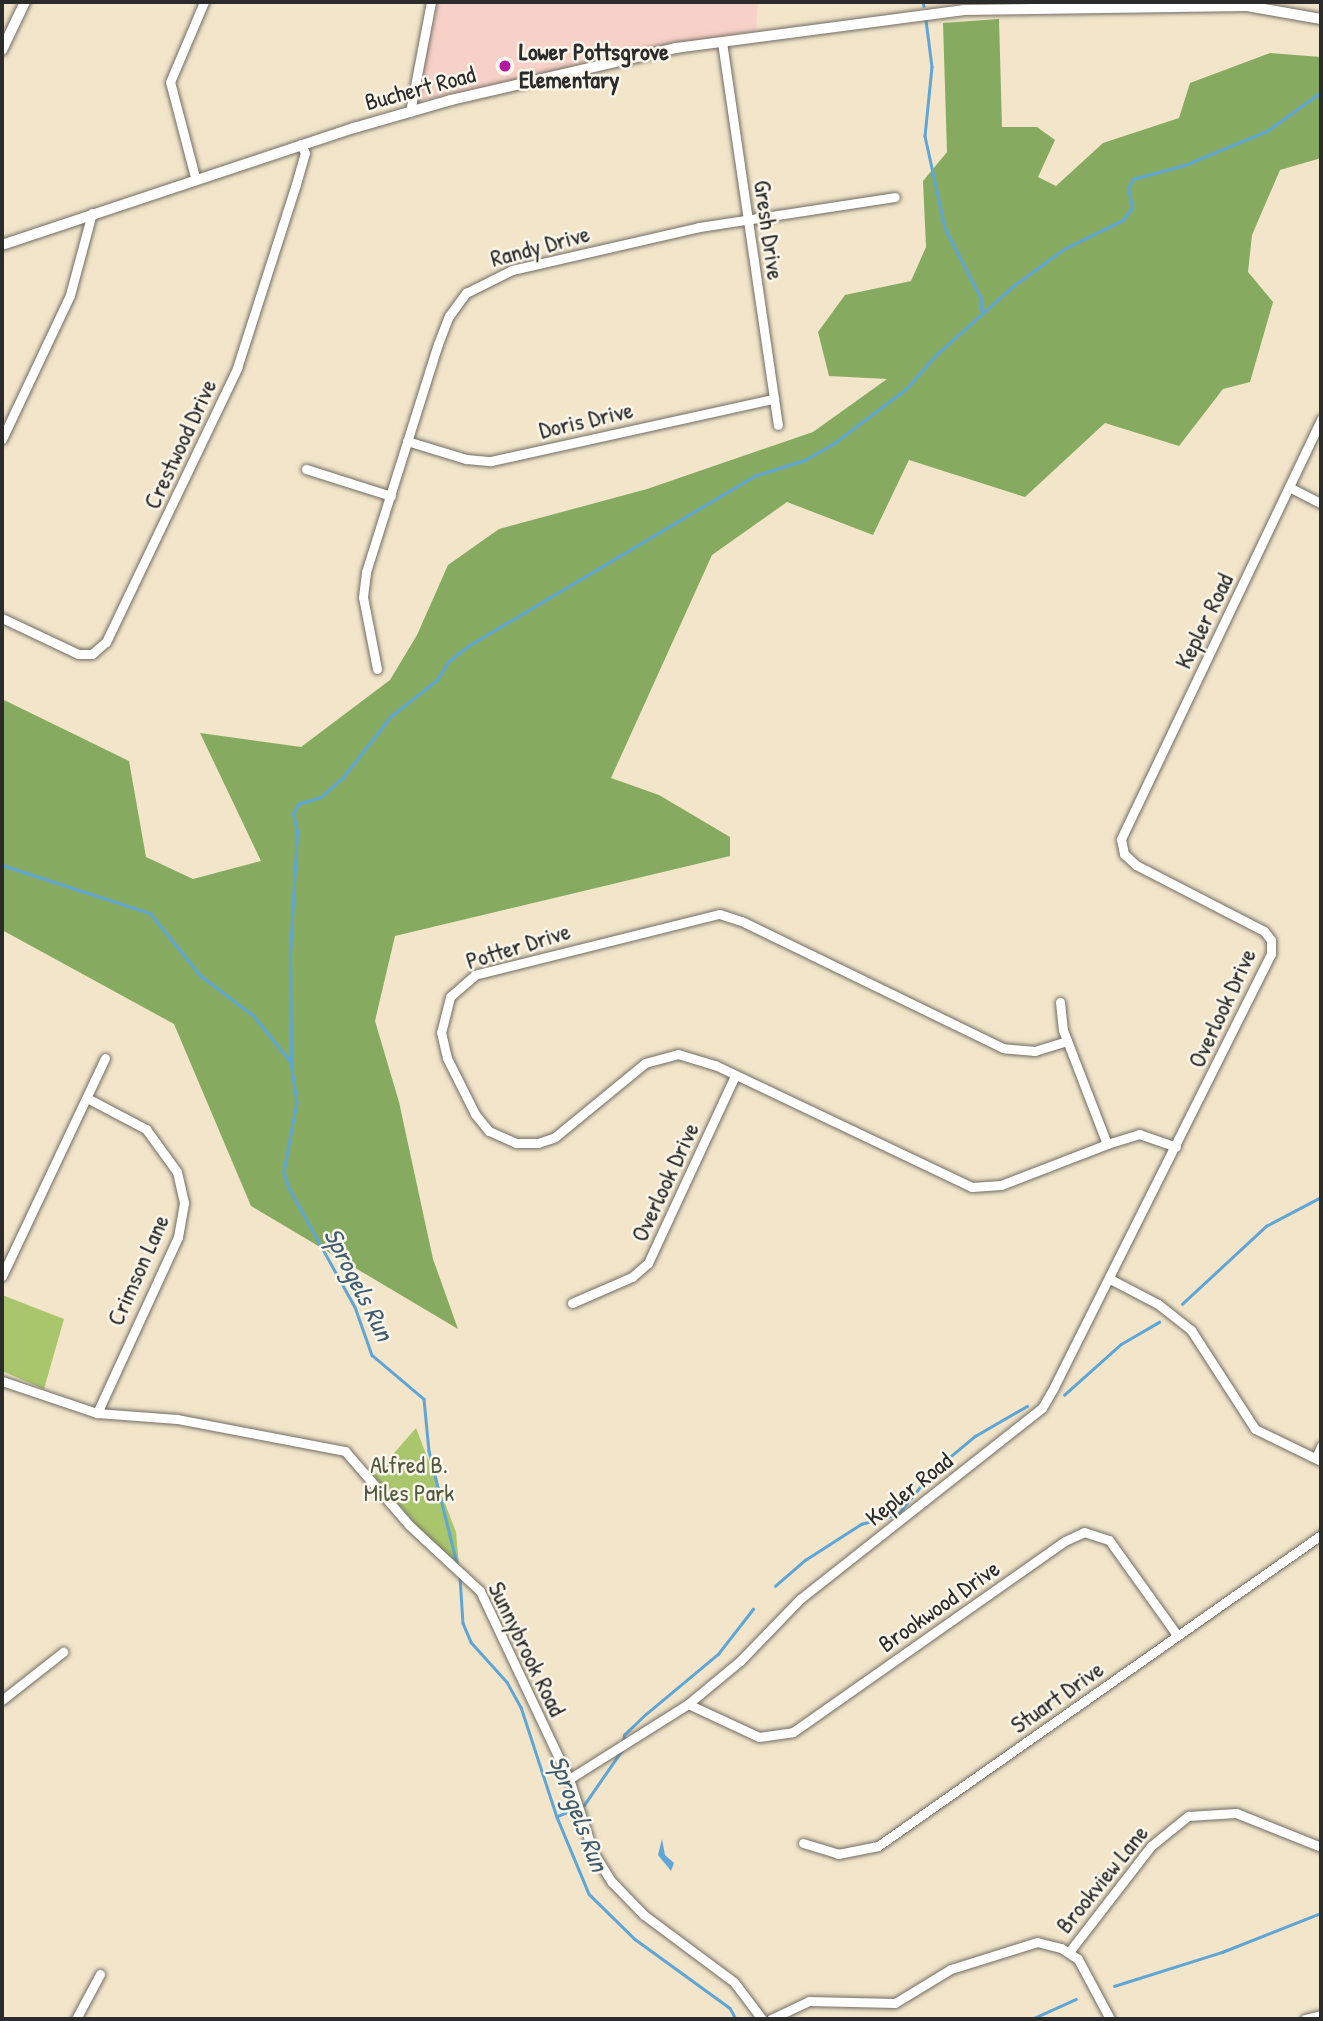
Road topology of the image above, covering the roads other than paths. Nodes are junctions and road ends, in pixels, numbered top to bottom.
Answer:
1 (24, 2) edge
2 (204, 2) edge
3 (431, 2) edge
4 (950, 6) edge
5 (1321, 19) edge
6 (722, 42) junction
7 (2, 50) edge
8 (410, 112) junction
9 (302, 144) junction
10 (195, 177) junction
11 (895, 197) dead end
12 (92, 213) junction
13 (748, 218) junction
14 (2, 245) edge
15 (774, 399) junction
16 (1321, 419) edge
17 (778, 425) dead end
18 (2, 439) edge
19 (407, 441) junction
20 (306, 469) dead end
21 (1289, 487) junction
22 (391, 496) junction
23 (1321, 503) edge
24 (2, 618) edge
25 (377, 669) dead end
26 (1121, 839) joint
27 (1060, 1002) dead end
28 (1067, 1041) junction
29 (105, 1058) dead end
30 (735, 1076) junction
31 (87, 1098) junction
32 (1107, 1144) junction
33 (1176, 1147) junction
34 (2, 1276) edge
35 (1110, 1279) junction
36 (572, 1303) dead end
37 (2, 1381) edge
38 (97, 1413) junction
39 (1321, 1446) edge
40 (1318, 1460) edge
41 (1321, 1535) edge
42 (1177, 1635) junction
43 (63, 1651) dead end
44 (2, 1700) edge
45 (688, 1704) junction
46 (569, 1779) junction
47 (803, 1843) dead end
48 (1321, 1847) edge
49 (1069, 1952) junction
50 (100, 1974) dead end
51 (1321, 2015) edge
52 (76, 2019) edge
53 (762, 2019) edge
54 (771, 2019) edge
55 (1110, 2019) edge
56 (1305, 2019) edge

1 - 7 street
2 - 10 street
3 - 8 street
4 - 5 street, Buchert Road
4 - 6 street, Buchert Road
6 - 8 street, Buchert Road
6 - 13 street, Gresh Drive
8 - 9 street, Buchert Road
9 - 10 street, Buchert Road
9 - 24 street, Crestwood Drive
10 - 12 street, Buchert Road
11 - 13 street, Randy Drive
12 - 14 street, Buchert Road
12 - 18 street
13 - 15 street, Gresh Drive
13 - 19 street, Randy Drive
15 - 17 street, Gresh Drive
15 - 19 street, Doris Drive
16 - 21 street, Kepler Road
19 - 22 street, Randy Drive
20 - 22 street
21 - 23 street
21 - 26 street, Kepler Road
22 - 25 street, Randy Drive
26 - 33 street, Overlook Drive
27 - 28 street
28 - 30 street, Potter Drive
28 - 32 street
29 - 31 street
30 - 32 street, Potter Drive
30 - 36 street, Overlook Drive
31 - 34 street
31 - 38 street, Crimson Lane
32 - 33 street, Potter Drive
33 - 35 street, Kepler Road
35 - 40 street
35 - 45 street, Kepler Road
37 - 38 street, Sunnybrook Road
38 - 46 street, Sunnybrook Road
39 - 40 street
41 - 42 street, Stuart Drive
42 - 45 street, Brookwood Drive
42 - 47 street, Stuart Drive
43 - 44 street
45 - 46 street, Kepler Road
46 - 53 street, Sunnybrook Road
48 - 49 street, Brookview Lane
49 - 54 street
49 - 55 street
50 - 52 street
51 - 56 street

